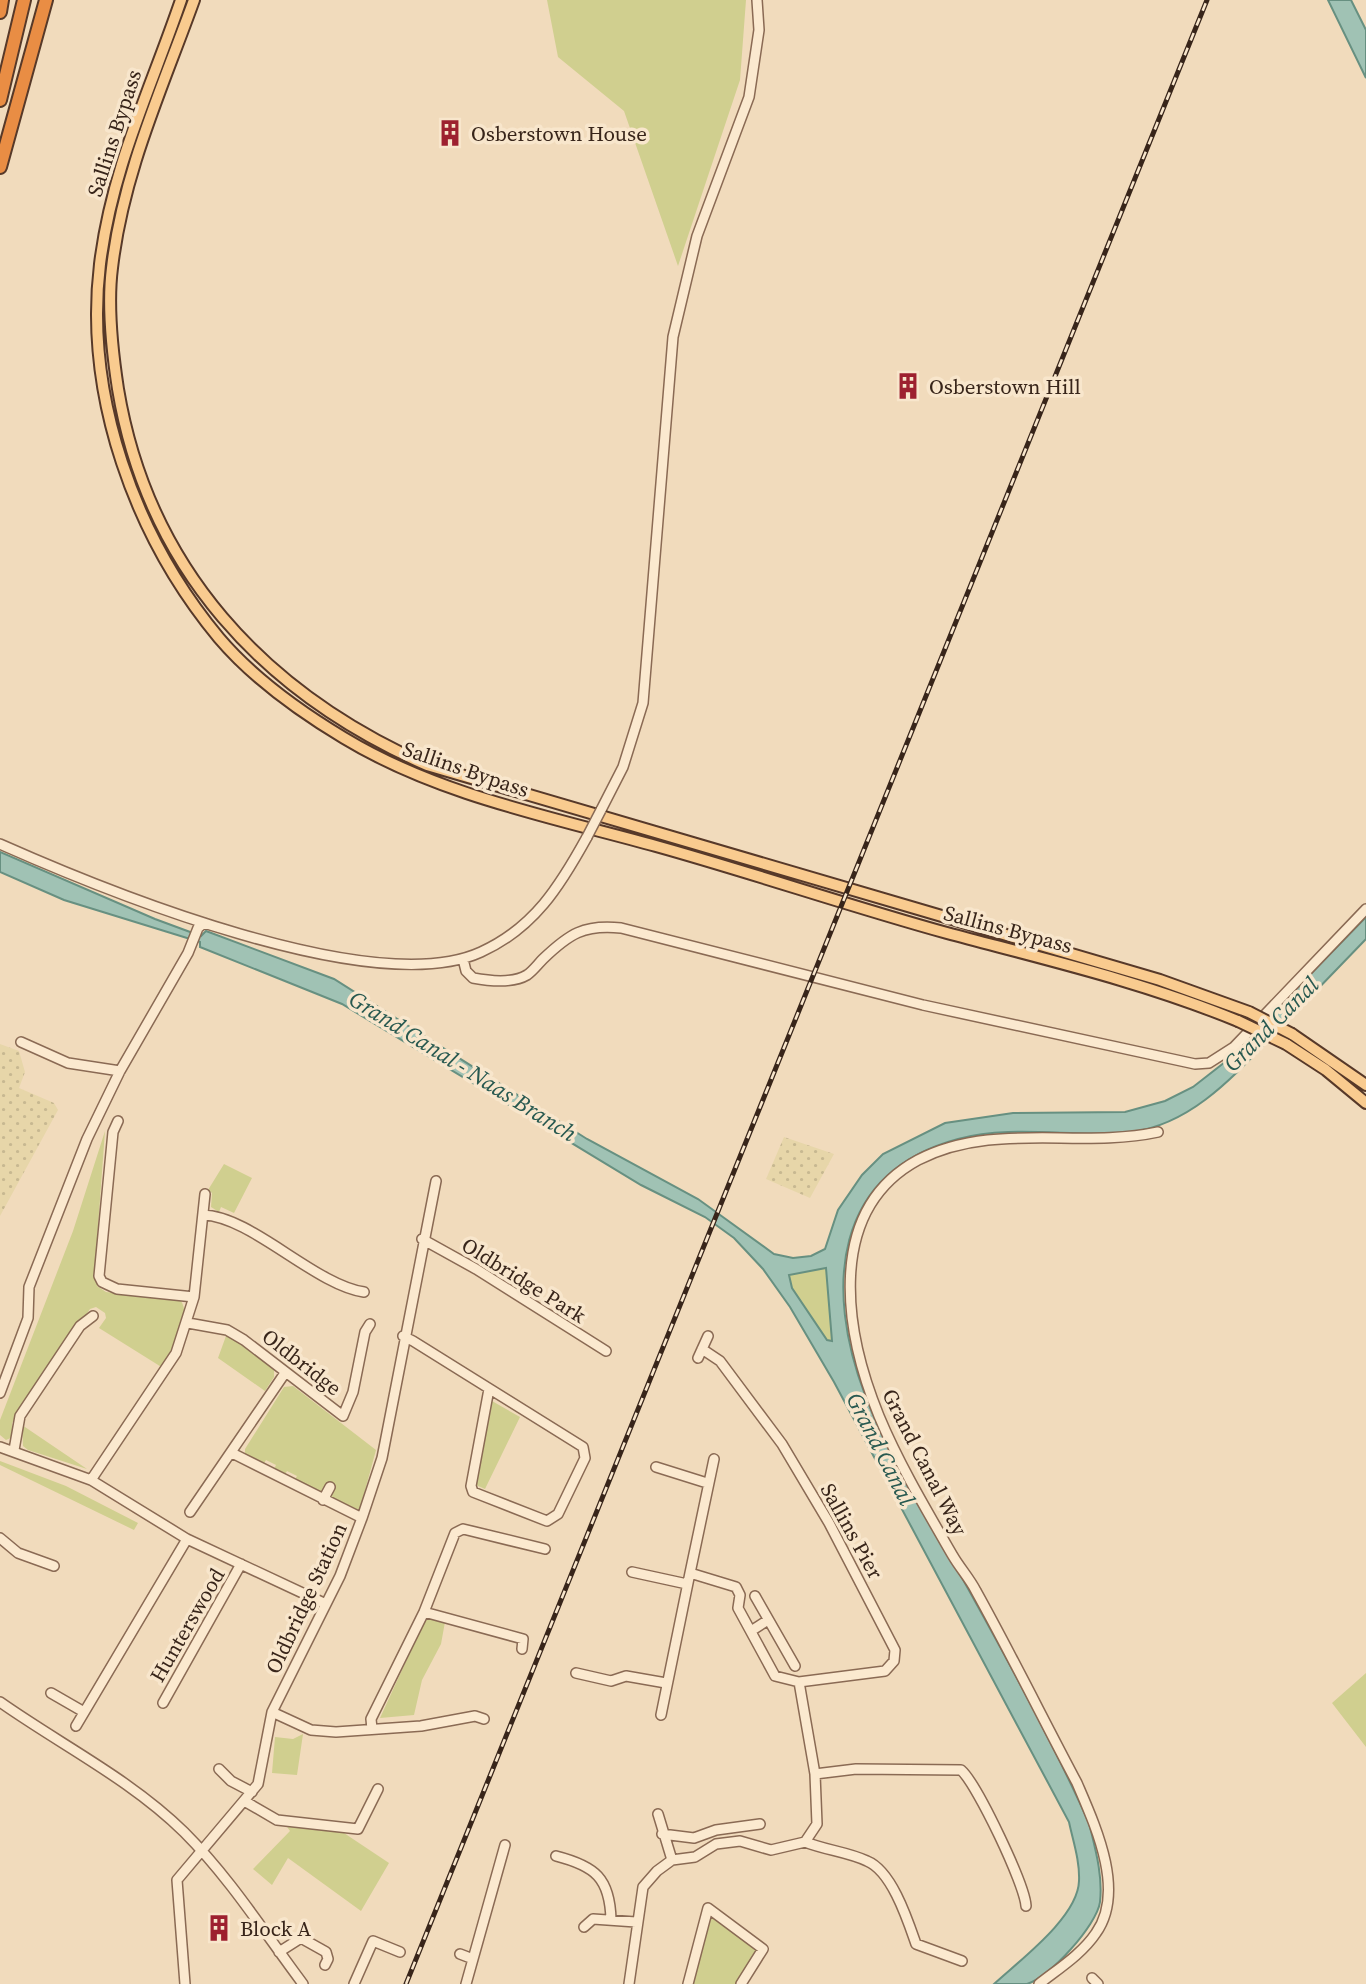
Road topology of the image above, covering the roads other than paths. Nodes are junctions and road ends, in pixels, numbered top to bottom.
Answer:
1 (2, 0) edge
2 (24, 0) edge
3 (46, 0) edge
4 (181, 0) edge
5 (194, 0) edge
6 (757, 0) edge
7 (0, 12) edge
8 (0, 100) edge
9 (0, 167) edge
10 (0, 844) edge
11 (1366, 909) edge
12 (201, 925) junction
13 (463, 959) junction
14 (1289, 1039) junction
15 (21, 1042) dead end
16 (120, 1071) junction
17 (1366, 1085) edge
18 (1366, 1103) edge
19 (118, 1121) dead end
20 (1158, 1132) dead end
21 (436, 1181) dead end
22 (205, 1194) dead end
23 (203, 1215) junction
24 (422, 1239) junction
25 (364, 1292) dead end
26 (194, 1297) junction
27 (93, 1316) dead end
28 (188, 1323) junction
29 (370, 1324) dead end
30 (403, 1336) junction
31 (708, 1336) dead end
32 (606, 1351) dead end
33 (285, 1373) junction
34 (489, 1389) junction
35 (0, 1394) edge
36 (343, 1416) junction
37 (353, 1423) dead end
38 (0, 1447) edge
39 (15, 1450) junction
40 (232, 1453) junction
41 (714, 1459) dead end
42 (656, 1467) dead end
43 (91, 1480) junction
44 (708, 1483) junction
45 (330, 1487) dead end
46 (323, 1500) junction
47 (190, 1512) dead end
48 (362, 1518) junction
49 (0, 1538) edge
50 (187, 1539) junction
51 (545, 1549) dead end
52 (241, 1564) junction
53 (54, 1566) dead end
54 (632, 1572) dead end
55 (690, 1573) junction
56 (687, 1584) junction
57 (755, 1596) dead end
58 (326, 1604) junction
59 (424, 1612) junction
60 (768, 1620) junction
61 (751, 1631) junction
62 (522, 1649) dead end
63 (795, 1667) dead end
64 (576, 1674) dead end
65 (799, 1682) junction
66 (667, 1683) junction
67 (51, 1693) dead end
68 (0, 1702) edge
69 (163, 1703) dead end
70 (84, 1712) junction
71 (272, 1712) junction
72 (661, 1715) dead end
73 (484, 1719) dead end
74 (76, 1726) dead end
75 (372, 1729) junction
76 (219, 1769) dead end
77 (815, 1774) junction
78 (378, 1789) dead end
79 (253, 1792) junction
80 (246, 1802) junction
81 (658, 1814) dead end
82 (760, 1824) dead end
83 (662, 1834) junction
84 (805, 1842) junction
85 (505, 1845) dead end
86 (201, 1851) junction
87 (556, 1856) dead end
88 (672, 1860) junction
89 (1026, 1906) dead end
90 (611, 1920) junction
91 (636, 1922) junction
92 (584, 1927) dead end
93 (279, 1952) junction
94 (400, 1952) dead end
95 (460, 1954) dead end
96 (473, 1959) junction
97 (962, 1961) dead end
98 (325, 1965) dead end
99 (185, 1984) edge
100 (303, 1984) edge
101 (354, 1984) edge
102 (466, 1984) edge
103 (629, 1984) edge
104 (688, 1984) edge
105 (741, 1984) edge
106 (1039, 1984) edge

1 - 7 highway
2 - 8 highway
3 - 9 highway
4 - 14 main road, Sallins Bypass, bridge
5 - 14 main road, Sallins Bypass, bridge
6 - 13 street, bridge
10 - 12 street
11 - 13 street
12 - 13 street
12 - 16 street
14 - 17 main road, Sallins Bypass
14 - 18 main road, Sallins Bypass
15 - 16 street
16 - 35 street
19 - 26 street
20 - 106 street, Grand Canal Way
21 - 24 street
22 - 23 street
23 - 25 street
23 - 26 street
24 - 30 street
24 - 32 street, Oldbridge Park
26 - 28 street
27 - 39 street
28 - 33 street, Oldbridge
28 - 43 street
29 - 36 street, Oldbridge
30 - 34 street
30 - 48 street, Oldbridge Station
31 - 65 street, Sallins Pier
33 - 36 street, Oldbridge
33 - 40 street
34 - 34 street
36 - 37 street
38 - 39 street
39 - 43 street
40 - 46 street
40 - 47 street
41 - 44 street
42 - 44 street
43 - 50 street
44 - 55 street
45 - 46 street
46 - 48 street
48 - 58 street, Oldbridge Station
49 - 53 street
50 - 52 street
50 - 70 street
51 - 59 street
52 - 58 street
52 - 69 street, Hunterswood
54 - 56 street
55 - 56 street
55 - 61 street
56 - 66 street
57 - 60 street
58 - 71 street, Oldbridge Station
59 - 62 street
59 - 75 street
60 - 61 street
60 - 63 street
61 - 65 street
64 - 66 street
65 - 77 street
66 - 72 street
67 - 70 street
68 - 86 street
70 - 74 street
71 - 75 street
71 - 79 street, Oldbridge Station
73 - 75 street
76 - 79 street
77 - 84 street
77 - 89 street
78 - 80 street
79 - 80 street, Oldbridge Station
80 - 86 street, Oldbridge Station
81 - 83 street
82 - 83 street
83 - 88 street
84 - 88 street
84 - 97 street
85 - 96 street
86 - 93 street
86 - 99 street, Oldbridge Station
87 - 90 street
88 - 91 street
90 - 91 street
90 - 92 street
91 - 103 street
93 - 98 street
93 - 100 street
94 - 101 street
95 - 96 street
96 - 102 street
104 - 105 street

